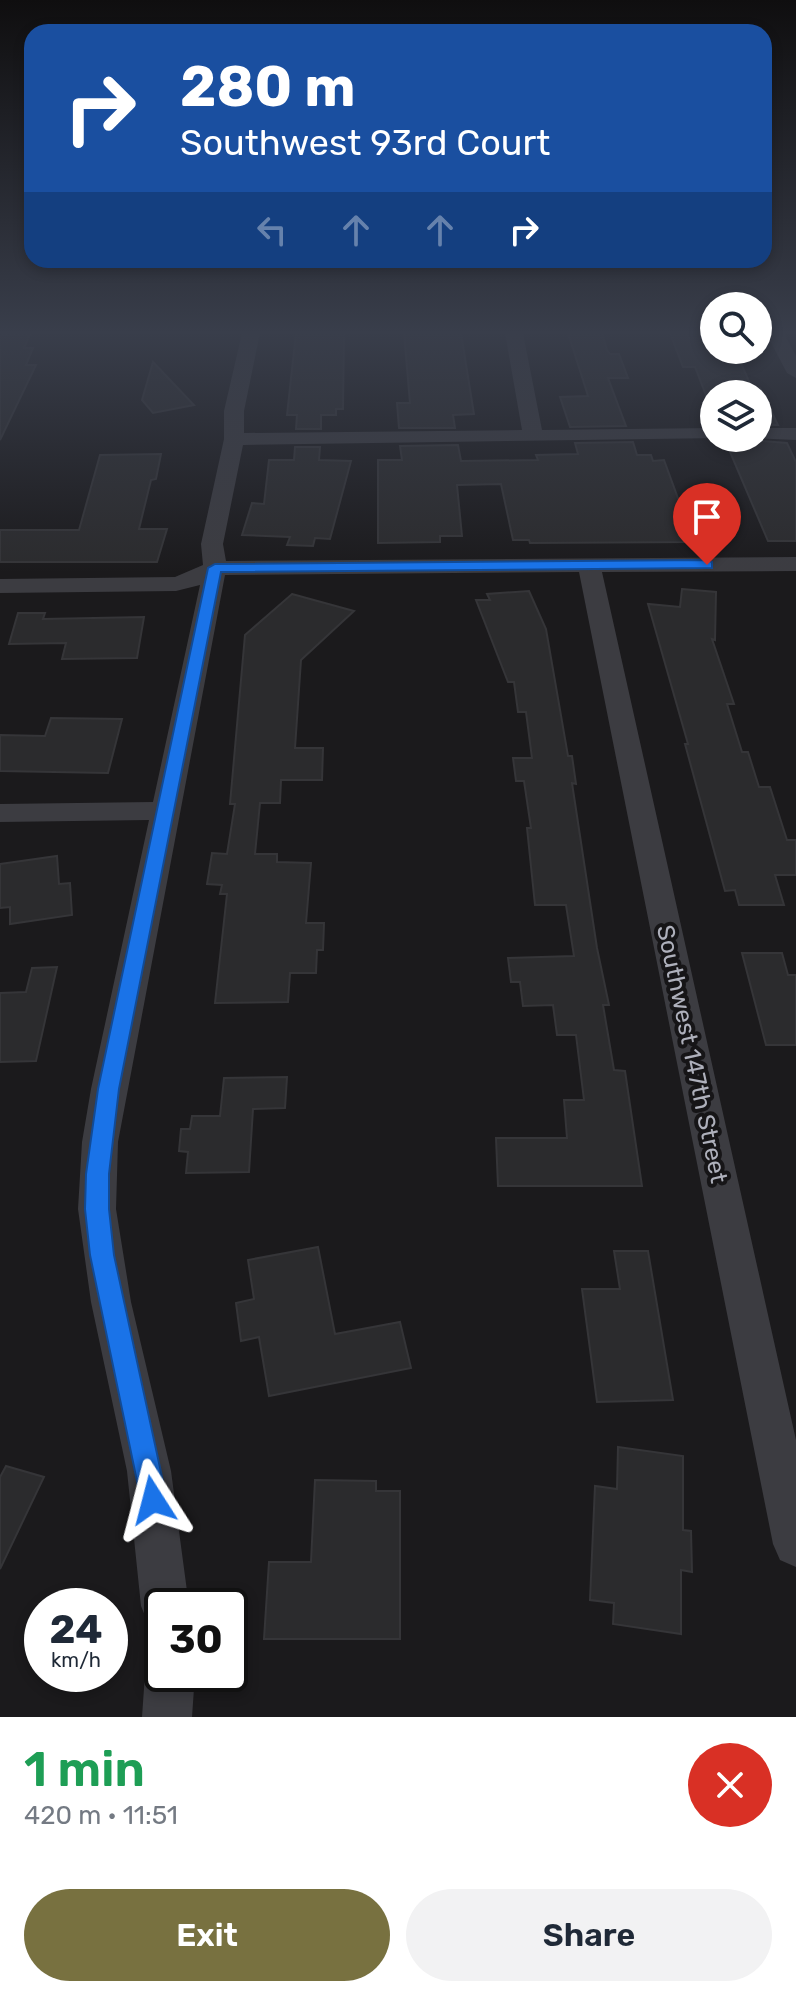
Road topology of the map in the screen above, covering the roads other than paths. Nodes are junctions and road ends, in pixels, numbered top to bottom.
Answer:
1 (234, 413) edge
2 (529, 413) edge
3 (700, 434) edge
4 (772, 434) edge
5 (796, 434) edge
6 (533, 436) junction
7 (234, 439) junction
8 (796, 564) edge
9 (589, 565) junction
10 (215, 568) junction
11 (0, 586) edge
12 (167, 811) junction
13 (0, 813) edge
14 (796, 1544) edge
15 (163, 1588) edge
16 (169, 1692) edge
17 (167, 1717) edge

1 - 7 street
2 - 6 street
3 - 6 street
4 - 5 street
6 - 7 street
7 - 10 street
8 - 9 street
9 - 10 street
9 - 14 street, Southwest 147th Street
10 - 11 street
10 - 12 street
12 - 13 street
12 - 15 street
16 - 17 street

